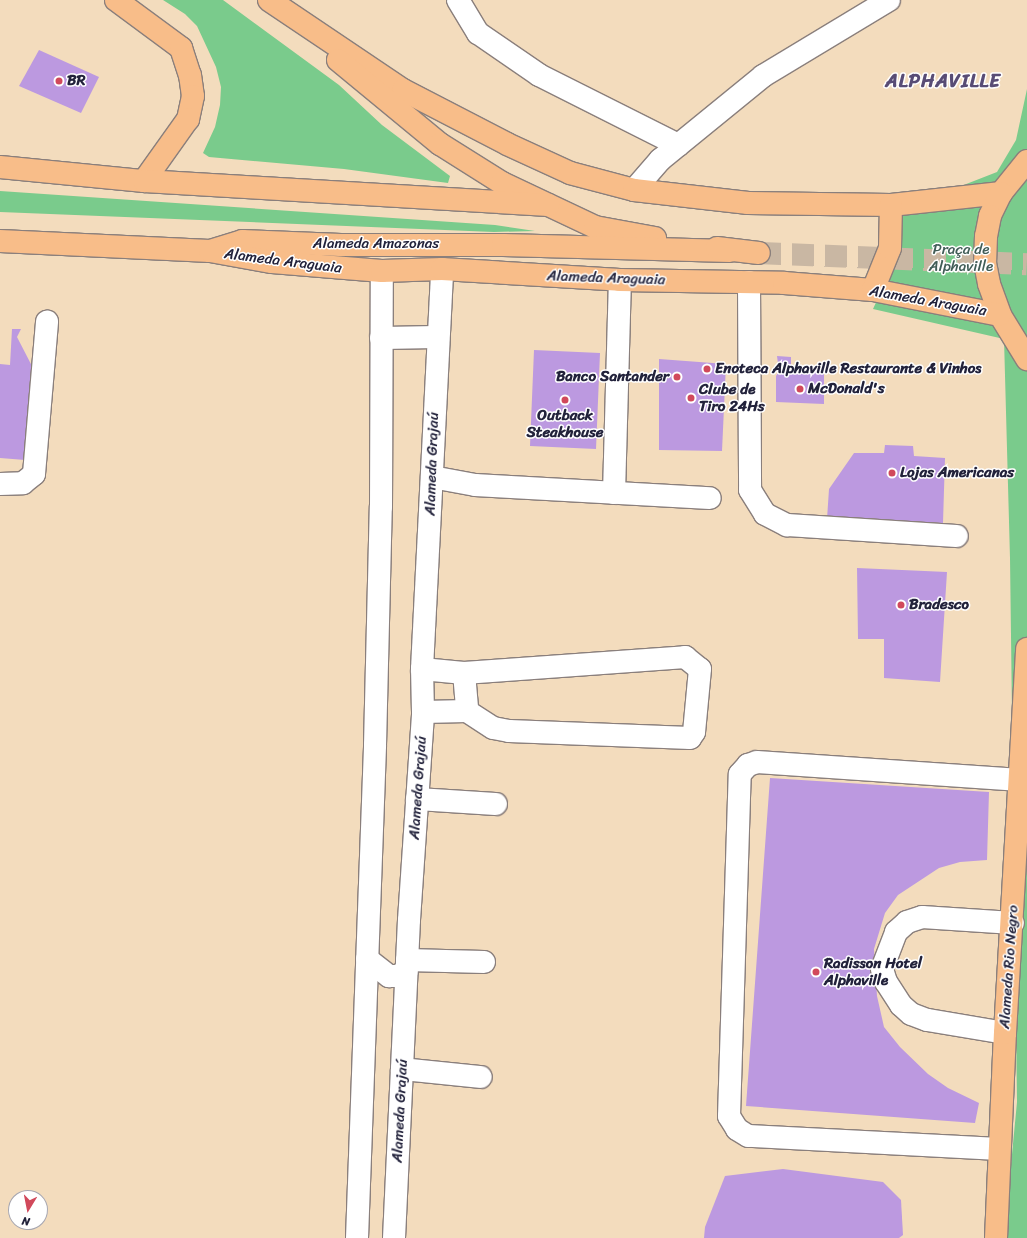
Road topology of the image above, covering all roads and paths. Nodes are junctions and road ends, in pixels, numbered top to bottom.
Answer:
1 (116, 0) edge
2 (269, 0) edge
3 (458, 0) edge
4 (889, 0) edge
5 (288, 12) junction
6 (678, 145) junction
7 (1027, 162) edge
8 (0, 167) edge
9 (144, 181) junction
10 (634, 190) junction
11 (1001, 193) junction
12 (548, 205) junction
13 (891, 206) junction
14 (0, 241) edge
15 (730, 251) junction
16 (210, 252) junction
17 (759, 253) tunnel mouth
18 (382, 270) junction
19 (442, 270) junction
20 (620, 280) junction
21 (749, 282) junction
22 (873, 290) junction
23 (1000, 315) junction
24 (47, 322) dead end
25 (438, 337) junction
26 (381, 338) junction
27 (1027, 359) edge
28 (432, 477) junction
29 (0, 484) edge
30 (614, 493) junction
31 (710, 498) dead end
32 (957, 536) dead end
33 (1027, 649) edge
34 (422, 668) junction
35 (464, 673) junction
36 (467, 711) junction
37 (423, 712) junction
38 (1020, 780) junction
39 (417, 799) junction
40 (496, 804) dead end
41 (1013, 923) junction
42 (367, 959) junction
43 (484, 962) dead end
44 (407, 966) junction
45 (1005, 1033) junction
46 (402, 1069) junction
47 (481, 1077) dead end
48 (999, 1149) junction
49 (357, 1238) edge
50 (394, 1238) edge
51 (996, 1238) edge

1 - 9 main road
2 - 5 main road
3 - 6 street
4 - 6 street
5 - 10 main road
5 - 12 main road
6 - 10 street
7 - 11 main road
8 - 9 main road
9 - 12 main road
10 - 13 main road
11 - 13 main road
11 - 23 main road
12 - 15 main road
13 - 22 main road
14 - 16 main road, Alameda Amazonas
15 - 16 main road, Alameda Amazonas
15 - 17 main road
16 - 18 main road, Alameda Araguaia
18 - 19 main road, Alameda Araguaia
18 - 26 street
19 - 20 main road, Alameda Araguaia
19 - 25 street, Alameda Grajaú
20 - 21 main road, Alameda Araguaia
20 - 30 street
21 - 22 main road, Alameda Araguaia
21 - 32 street
22 - 23 main road, Alameda Araguaia
23 - 27 main road
24 - 29 street
25 - 26 street
25 - 28 street, Alameda Grajaú
26 - 42 street
28 - 30 street
28 - 34 street, Alameda Grajaú
30 - 31 street
33 - 38 main road, Alameda Rio Negro
34 - 35 street
34 - 37 street, Alameda Grajaú
35 - 36 street
35 - 36 street
36 - 37 street
37 - 39 street, Alameda Grajaú
38 - 41 main road, Alameda Rio Negro
38 - 48 street
39 - 40 street
39 - 44 street, Alameda Grajaú
41 - 45 main road, Alameda Rio Negro
41 - 45 street
42 - 44 street
42 - 49 street
43 - 44 street
44 - 46 street, Alameda Grajaú
45 - 48 main road, Alameda Rio Negro
46 - 47 street
46 - 50 street, Alameda Grajaú
48 - 51 main road, Alameda Rio Negro

